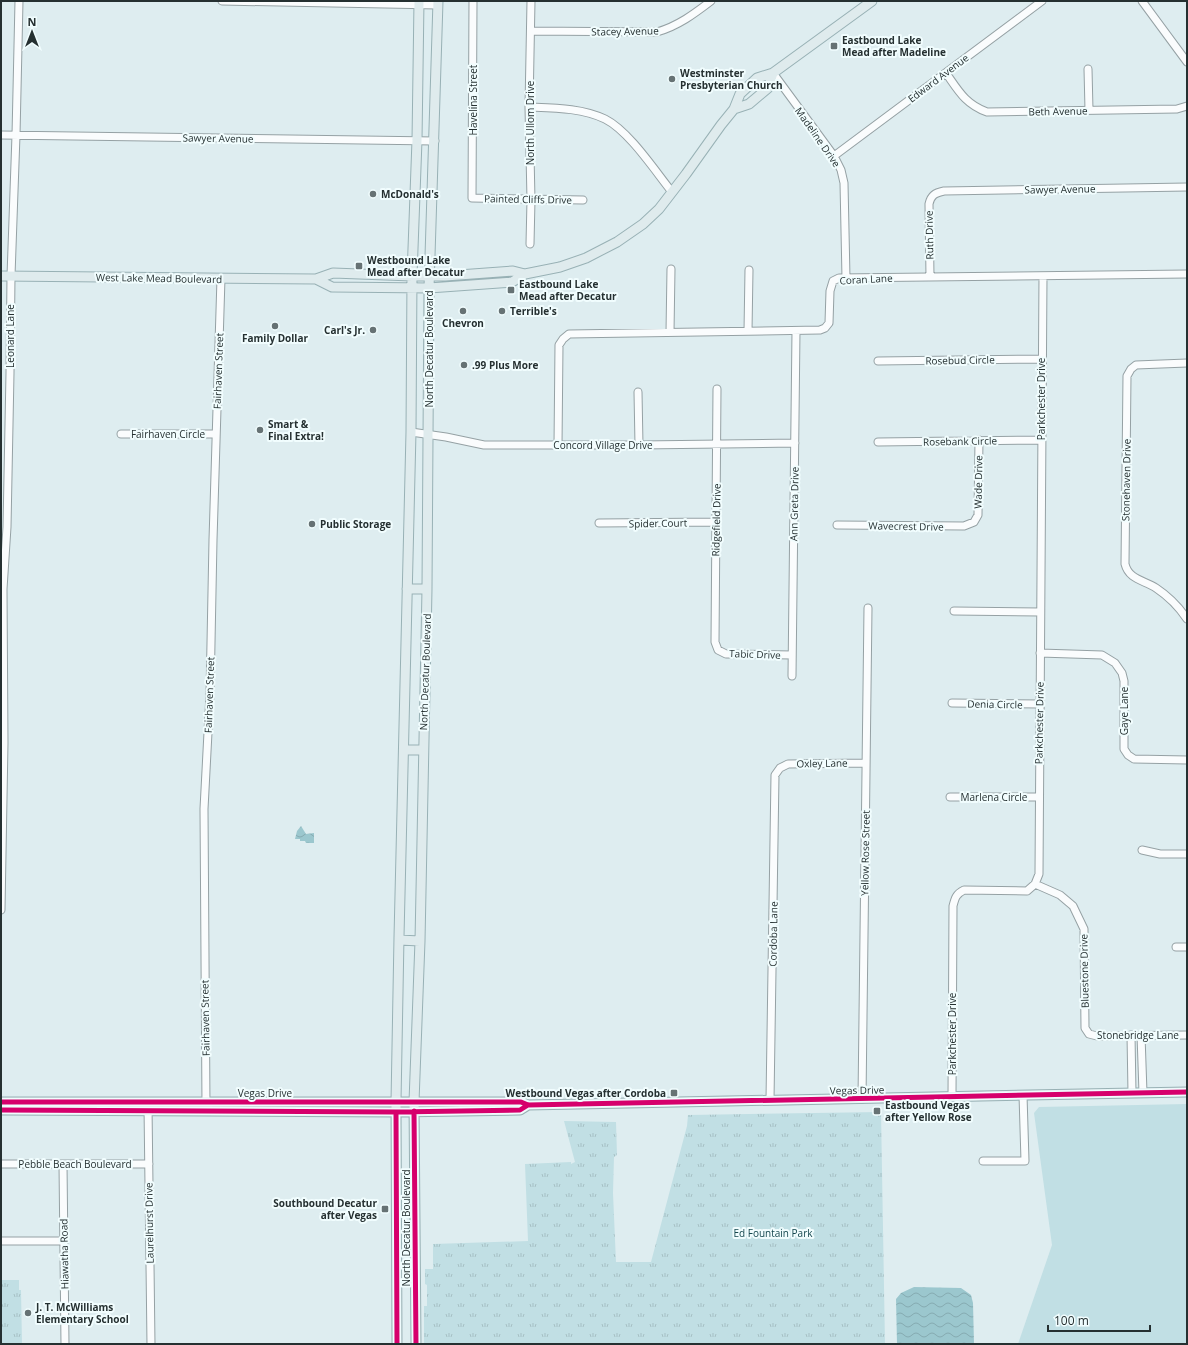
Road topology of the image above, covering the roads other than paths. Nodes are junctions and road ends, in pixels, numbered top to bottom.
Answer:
1 (19, 1) edge
2 (222, 1) edge
3 (473, 1) edge
4 (532, 1) edge
5 (711, 1) edge
6 (872, 1) edge
7 (1042, 1) edge
8 (1142, 1) edge
9 (419, 3) edge
10 (438, 3) edge
11 (531, 31) junction
12 (1187, 62) edge
13 (1088, 69) dead end
14 (946, 72) junction
15 (773, 73) junction
16 (1187, 106) edge
17 (529, 108) junction
18 (734, 109) junction
19 (1089, 110) junction
20 (1, 135) edge
21 (16, 135) junction
22 (417, 140) junction
23 (435, 141) junction
24 (834, 156) junction
25 (1187, 187) edge
26 (672, 192) junction
27 (933, 194) joint
28 (472, 198) joint
29 (531, 200) junction
30 (583, 200) dead end
31 (530, 244) dead end
32 (671, 269) dead end
33 (749, 270) dead end
34 (525, 274) junction
35 (1187, 274) edge
36 (1, 276) edge
37 (11, 276) junction
38 (412, 276) junction
39 (430, 276) junction
40 (1043, 276) junction
41 (930, 277) junction
42 (221, 278) junction
43 (846, 278) junction
44 (316, 279) junction
45 (412, 288) junction
46 (429, 288) junction
47 (748, 331) junction
48 (796, 331) junction
49 (670, 332) junction
50 (1042, 359) junction
51 (878, 361) dead end
52 (1187, 363) edge
53 (717, 389) dead end
54 (638, 392) dead end
55 (5, 432) edge
56 (411, 432) junction
57 (121, 434) dead end
58 (216, 434) junction
59 (429, 435) junction
60 (979, 440) junction
61 (1041, 440) junction
62 (878, 442) dead end
63 (795, 443) junction
64 (717, 444) junction
65 (558, 445) junction
66 (639, 445) junction
67 (716, 522) junction
68 (974, 522) joint
69 (599, 523) dead end
70 (837, 525) dead end
71 (407, 589) junction
72 (427, 589) junction
73 (868, 608) dead end
74 (954, 611) dead end
75 (1040, 612) junction
76 (1187, 619) edge
77 (2, 624) edge
78 (718, 650) joint
79 (1040, 653) junction
80 (792, 655) junction
81 (792, 676) dead end
82 (952, 703) dead end
83 (1039, 704) junction
84 (404, 750) junction
85 (423, 750) junction
86 (1187, 760) edge
87 (866, 763) junction
88 (780, 768) joint
89 (950, 797) dead end
90 (1038, 797) junction
91 (2, 848) edge
92 (1142, 850) dead end
93 (1187, 854) edge
94 (1034, 884) junction
95 (1, 910) edge
96 (399, 940) junction
97 (420, 941) junction
98 (1176, 947) dead end
99 (1187, 947) edge
100 (1089, 1034) joint
101 (1131, 1035) junction
102 (1141, 1035) junction
103 (1187, 1035) edge
104 (1187, 1092) edge
105 (1132, 1093) junction
106 (1142, 1093) junction
107 (1023, 1095) junction
108 (952, 1097) junction
109 (862, 1098) junction
110 (770, 1100) junction
111 (1, 1102) edge
112 (396, 1102) junction
113 (148, 1106) junction
114 (206, 1106) junction
115 (278, 1107) junction
116 (414, 1107) junction
117 (1, 1110) edge
118 (396, 1112) junction
119 (983, 1161) dead end
120 (1, 1164) edge
121 (63, 1164) junction
122 (149, 1164) junction
123 (1, 1241) edge
124 (64, 1241) junction
125 (65, 1344) edge
126 (151, 1344) edge
127 (397, 1344) edge
128 (416, 1344) edge

1 - 21 street, Leonard Lane
2 - 9 street
3 - 28 street, Havelina Street
4 - 11 street, North Ullom Drive
5 - 11 street, Stacey Avenue
6 - 15 main road, West Lake Mead Boulevard
7 - 14 street, Edward Avenue
8 - 12 street
9 - 10 street
9 - 22 main road, North Decatur Boulevard
10 - 23 main road, North Decatur Boulevard
11 - 17 street, North Ullom Drive
13 - 19 street
14 - 19 street, Beth Avenue
14 - 24 street, Edward Avenue
15 - 18 main road, West Lake Mead Boulevard
15 - 18 main road, West Lake Mead Boulevard
15 - 24 street, Madeline Drive
16 - 19 street, Beth Avenue
17 - 26 street
17 - 29 street, North Ullom Drive
18 - 26 main road, West Lake Mead Boulevard
20 - 21 street, Sawyer Avenue
21 - 22 street, Sawyer Avenue
21 - 37 street, Leonard Lane
22 - 23 street, Sawyer Avenue
22 - 38 main road, North Decatur Boulevard
23 - 39 main road, North Decatur Boulevard
24 - 43 street, Madeline Drive
25 - 27 street, Sawyer Avenue
26 - 34 main road, West Lake Mead Boulevard
27 - 41 street, Ruth Drive
28 - 29 street, Painted Cliffs Drive
29 - 30 street, Painted Cliffs Drive
29 - 31 street, North Ullom Drive
32 - 49 street
33 - 47 street
34 - 39 main road, West Lake Mead Boulevard
34 - 46 main road, West Lake Mead Boulevard
35 - 40 street, Coran Lane
36 - 37 main road, West Lake Mead Boulevard
37 - 42 main road, West Lake Mead Boulevard
37 - 55 street, Leonard Lane
38 - 39 main road, West Lake Mead Boulevard
38 - 44 main road, West Lake Mead Boulevard
38 - 45 main road, North Decatur Boulevard
39 - 46 main road, North Decatur Boulevard
40 - 41 street, Coran Lane
40 - 50 street, Parkchester Drive
41 - 43 street, Coran Lane
42 - 44 main road, West Lake Mead Boulevard
42 - 58 street, Fairhaven Street
43 - 48 street, Coran Lane
44 - 45 main road, West Lake Mead Boulevard
45 - 46 main road, West Lake Mead Boulevard
45 - 56 main road, North Decatur Boulevard
46 - 59 main road, North Decatur Boulevard
47 - 48 street, Coran Lane
47 - 49 street, Coran Lane
48 - 63 street, Ann Greta Drive
49 - 65 street, Coran Lane
50 - 51 street, Rosebud Circle
50 - 61 street, Parkchester Drive
52 - 76 street, Stonehaven Drive
53 - 64 street, Ridgefield Drive
54 - 66 street
55 - 77 street, Leonard Lane
56 - 59 street, Concord Village Drive
56 - 71 main road, North Decatur Boulevard
57 - 58 street, Fairhaven Circle
58 - 114 street, Fairhaven Street
59 - 65 street, Concord Village Drive
59 - 72 main road, North Decatur Boulevard
60 - 61 street, Rosebank Circle
60 - 62 street, Rosebank Circle
60 - 68 street, Wade Drive
61 - 75 street, Parkchester Drive
63 - 64 street, Concord Village Drive
63 - 80 street, Ann Greta Drive
64 - 66 street, Concord Village Drive
64 - 67 street, Ridgefield Drive
65 - 66 street, Concord Village Drive
67 - 69 street, Spider Court
67 - 78 street, Ridgefield Drive
68 - 70 street, Wavecrest Drive
71 - 72 main road
71 - 84 main road, North Decatur Boulevard
72 - 85 main road, North Decatur Boulevard
73 - 87 street, Yellow Rose Street
74 - 75 street
75 - 79 street, Parkchester Drive
77 - 91 street, Leonard Lane
78 - 80 street, Tabic Drive
79 - 83 street, Parkchester Drive
79 - 86 street, Gaye Lane
80 - 81 street, Ann Greta Drive
82 - 83 street, Denia Circle
83 - 90 street, Parkchester Drive
84 - 85 main road
84 - 96 main road, North Decatur Boulevard
85 - 97 main road, North Decatur Boulevard
87 - 88 street, Oxley Lane
87 - 109 street, Yellow Rose Street
88 - 110 street, Cordoba Lane
89 - 90 street, Marlena Circle
90 - 94 street, Parkchester Drive
91 - 95 street, Leonard Lane
92 - 93 street
94 - 100 street, Bluestone Drive
94 - 108 street, Parkchester Drive
96 - 97 main road
96 - 112 main road, North Decatur Boulevard
97 - 116 main road, North Decatur Boulevard
98 - 99 street
100 - 101 street, Stonebridge Lane
101 - 102 street, Stonebridge Lane
101 - 105 street
102 - 103 street, Stonebridge Lane
102 - 106 street
104 - 106 main road, Vegas Drive
105 - 106 main road, Vegas Drive
105 - 107 main road, Vegas Drive
107 - 108 main road, Vegas Drive
107 - 119 street
108 - 109 main road, Vegas Drive
109 - 110 main road, Vegas Drive
110 - 116 main road, Vegas Drive
111 - 113 main road, Vegas Drive
112 - 115 main road, Vegas Drive
112 - 116 main road, Vegas Drive
112 - 118 main road, North Decatur Boulevard
113 - 114 main road, Vegas Drive
113 - 117 main road, Vegas Drive
113 - 122 street, Laurelhurst Drive
114 - 115 main road, Vegas Drive
115 - 118 main road, Vegas Drive
116 - 118 main road, Vegas Drive
116 - 128 main road, North Decatur Boulevard
118 - 127 main road, North Decatur Boulevard
120 - 121 street, Pebble Beach Boulevard
121 - 122 street, Pebble Beach Boulevard
121 - 124 street, Hiawatha Road
122 - 126 street, Laurelhurst Drive
123 - 124 street
124 - 125 street, Hiawatha Road

